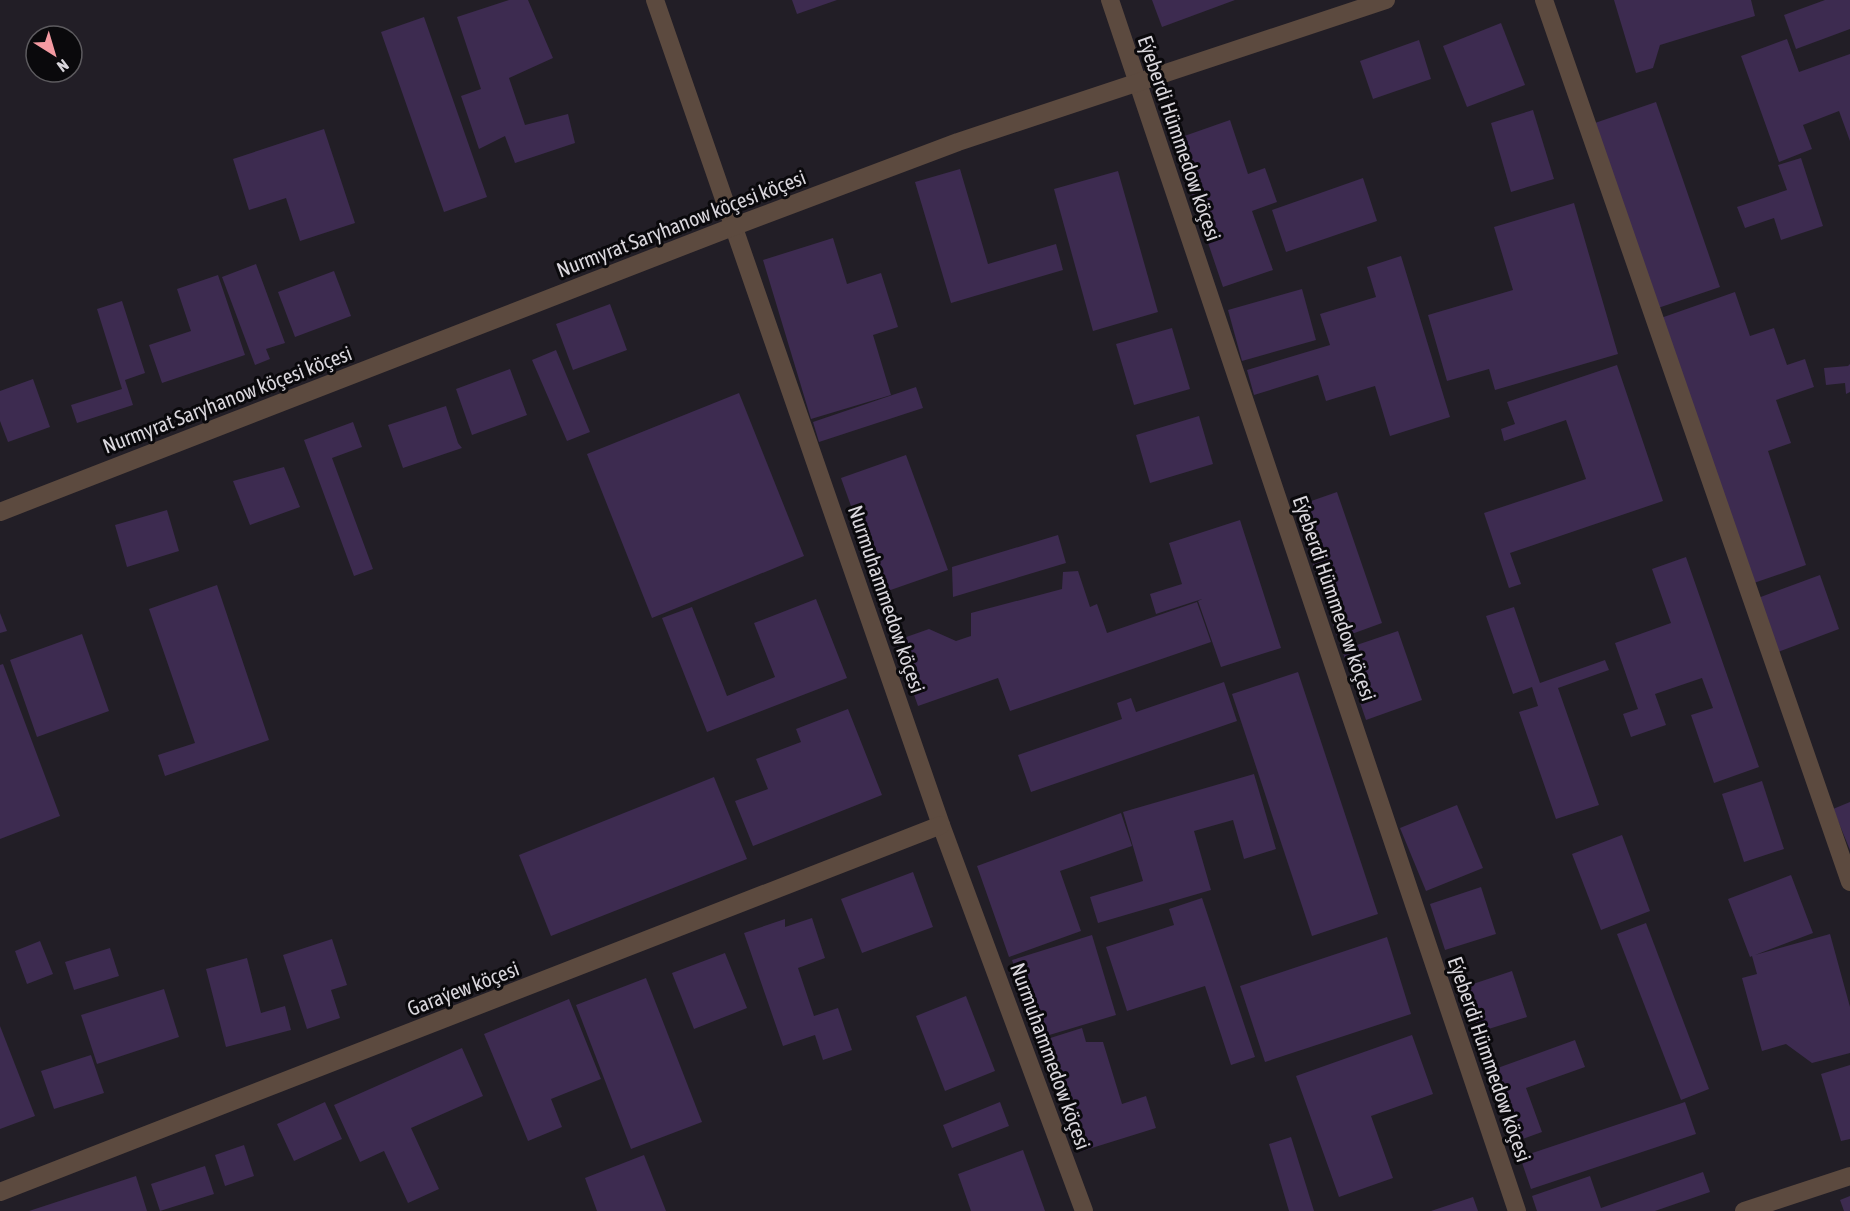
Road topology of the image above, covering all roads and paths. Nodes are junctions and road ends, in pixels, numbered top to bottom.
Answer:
1 (655, 0) edge
2 (1110, 0) edge
3 (1386, 0) edge
4 (1544, 0) edge
5 (1138, 83) junction
6 (735, 226) junction
7 (0, 512) edge
8 (941, 825) junction
9 (1850, 882) edge
10 (1850, 1176) edge
11 (0, 1192) edge
12 (1084, 1211) edge
13 (1517, 1211) edge
14 (1744, 1211) edge

1 - 6 street, Nurmuhammedow köçesi
2 - 5 street, Eýeberdi Hümmedow köçesi
3 - 5 street, Nurmyrat Saryhanow köçesi köçesi
4 - 9 street
5 - 6 street, Nurmyrat Saryhanow köçesi köçesi
5 - 13 street, Eýeberdi Hümmedow köçesi
6 - 7 street, Nurmyrat Saryhanow köçesi köçesi
6 - 8 street, Nurmuhammedow köçesi
8 - 11 street, Garaýew köçesi
8 - 12 street, Nurmuhammedow köçesi
10 - 14 street

